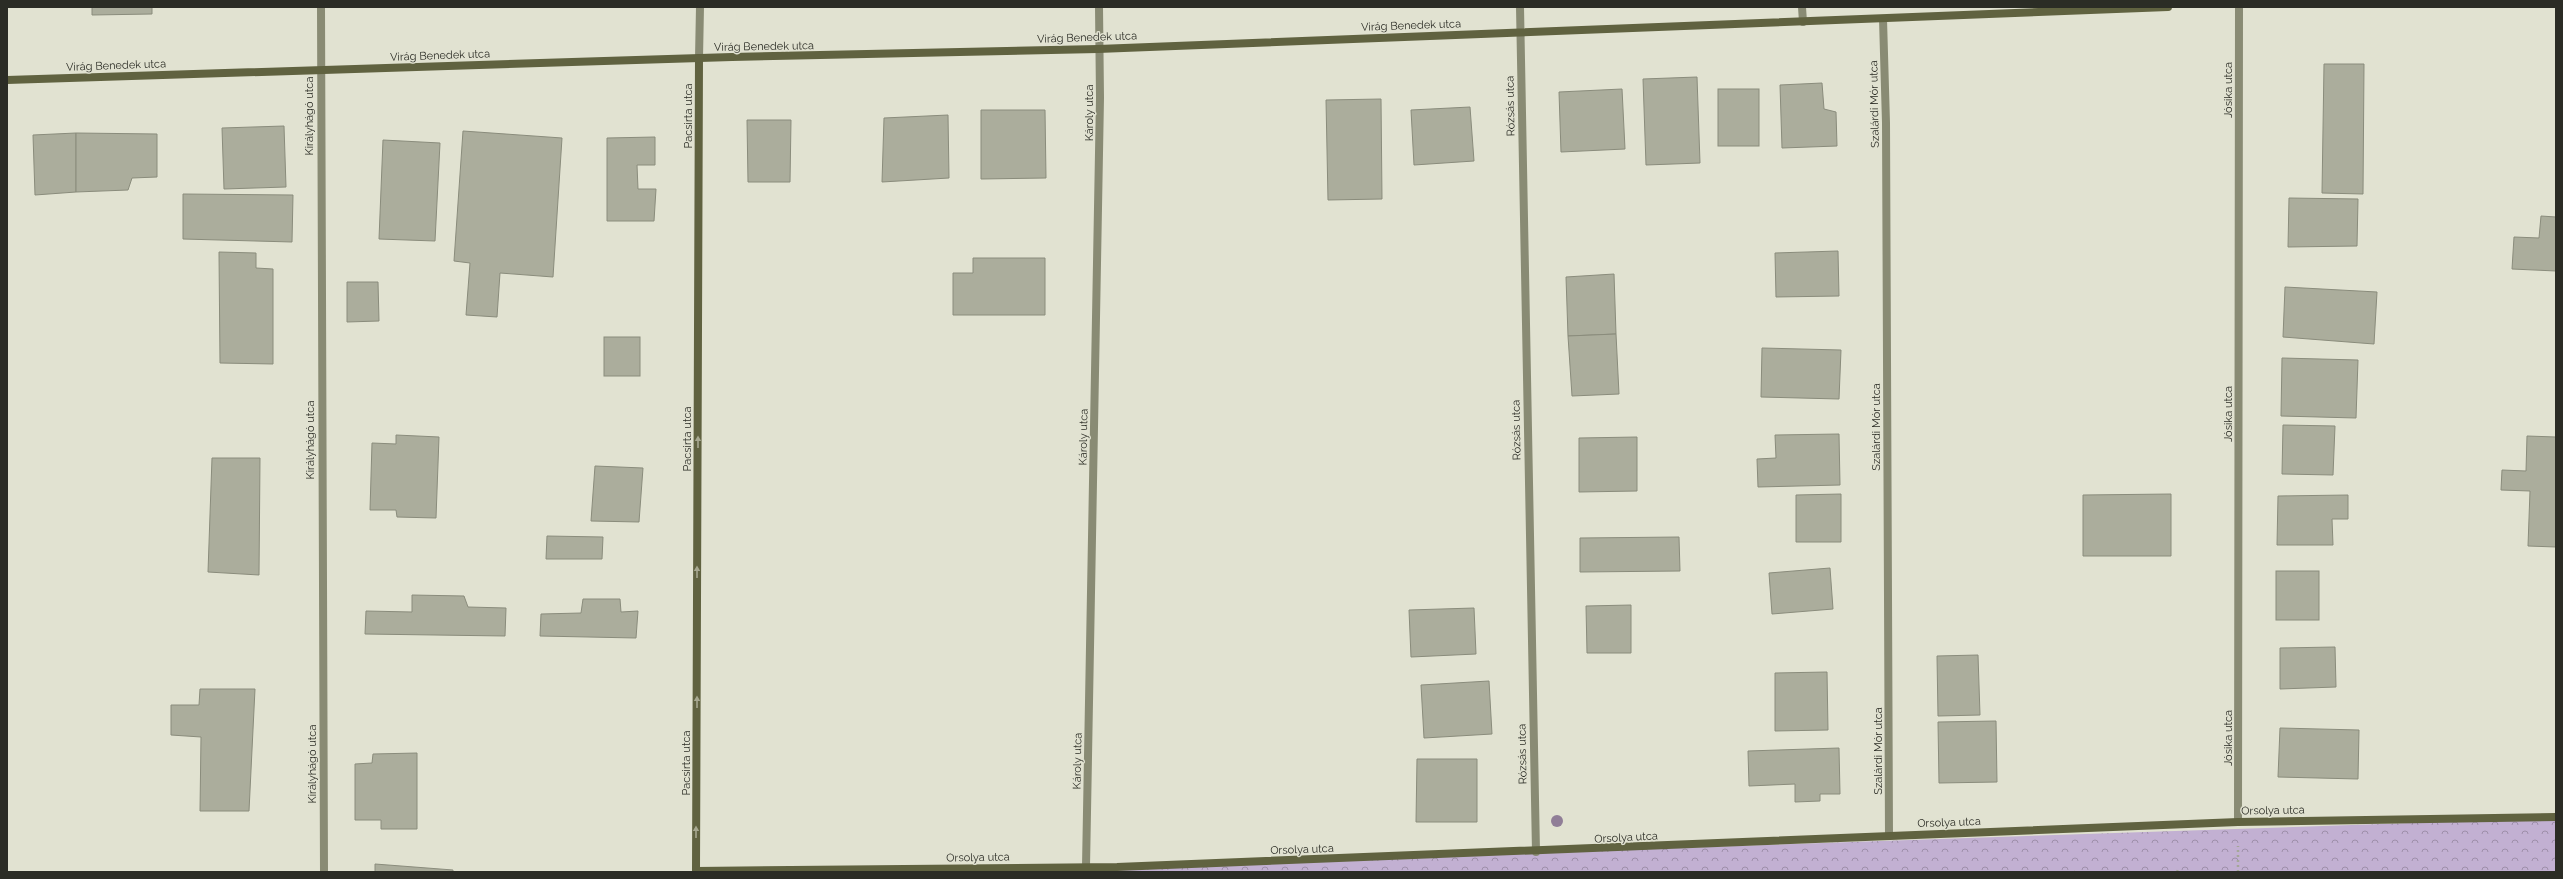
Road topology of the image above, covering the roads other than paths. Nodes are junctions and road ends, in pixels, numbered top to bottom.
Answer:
1 (321, 7) edge
2 (700, 7) edge
3 (1099, 7) edge
4 (1520, 7) edge
5 (1802, 7) edge
6 (2168, 7) edge
7 (2239, 7) edge
8 (1883, 19) junction
9 (1803, 22) junction
10 (1520, 32) junction
11 (1098, 49) junction
12 (699, 58) junction
13 (319, 70) junction
14 (7, 80) edge
15 (2556, 817) edge
16 (2238, 822) junction
17 (1889, 836) junction
18 (1536, 852) junction
19 (1086, 867) junction
20 (1117, 870) edge
21 (324, 872) edge
22 (696, 872) edge

1 - 13 street, Királyhágó utca
2 - 12 street, Pacsirta utca
3 - 11 street, Károly utca
4 - 10 street, Rózsás utca
5 - 9 street
6 - 8 street, Virág Benedek utca
7 - 16 street, Jósika utca
8 - 9 street, Virág Benedek utca
8 - 17 street, Szalárdi Mór utca
9 - 10 street, Virág Benedek utca
10 - 11 street, Virág Benedek utca
10 - 18 street, Rózsás utca
11 - 12 street, Virág Benedek utca
11 - 19 street, Károly utca
12 - 13 street, Virág Benedek utca
22 -> 12 street, Pacsirta utca
13 - 14 street, Virág Benedek utca
13 - 21 street, Királyhágó utca
15 - 16 street, Orsolya utca
16 - 17 street, Orsolya utca
17 - 18 street, Orsolya utca
18 - 20 street, Orsolya utca
19 - 20 street, Orsolya utca
19 - 22 street, Orsolya utca

